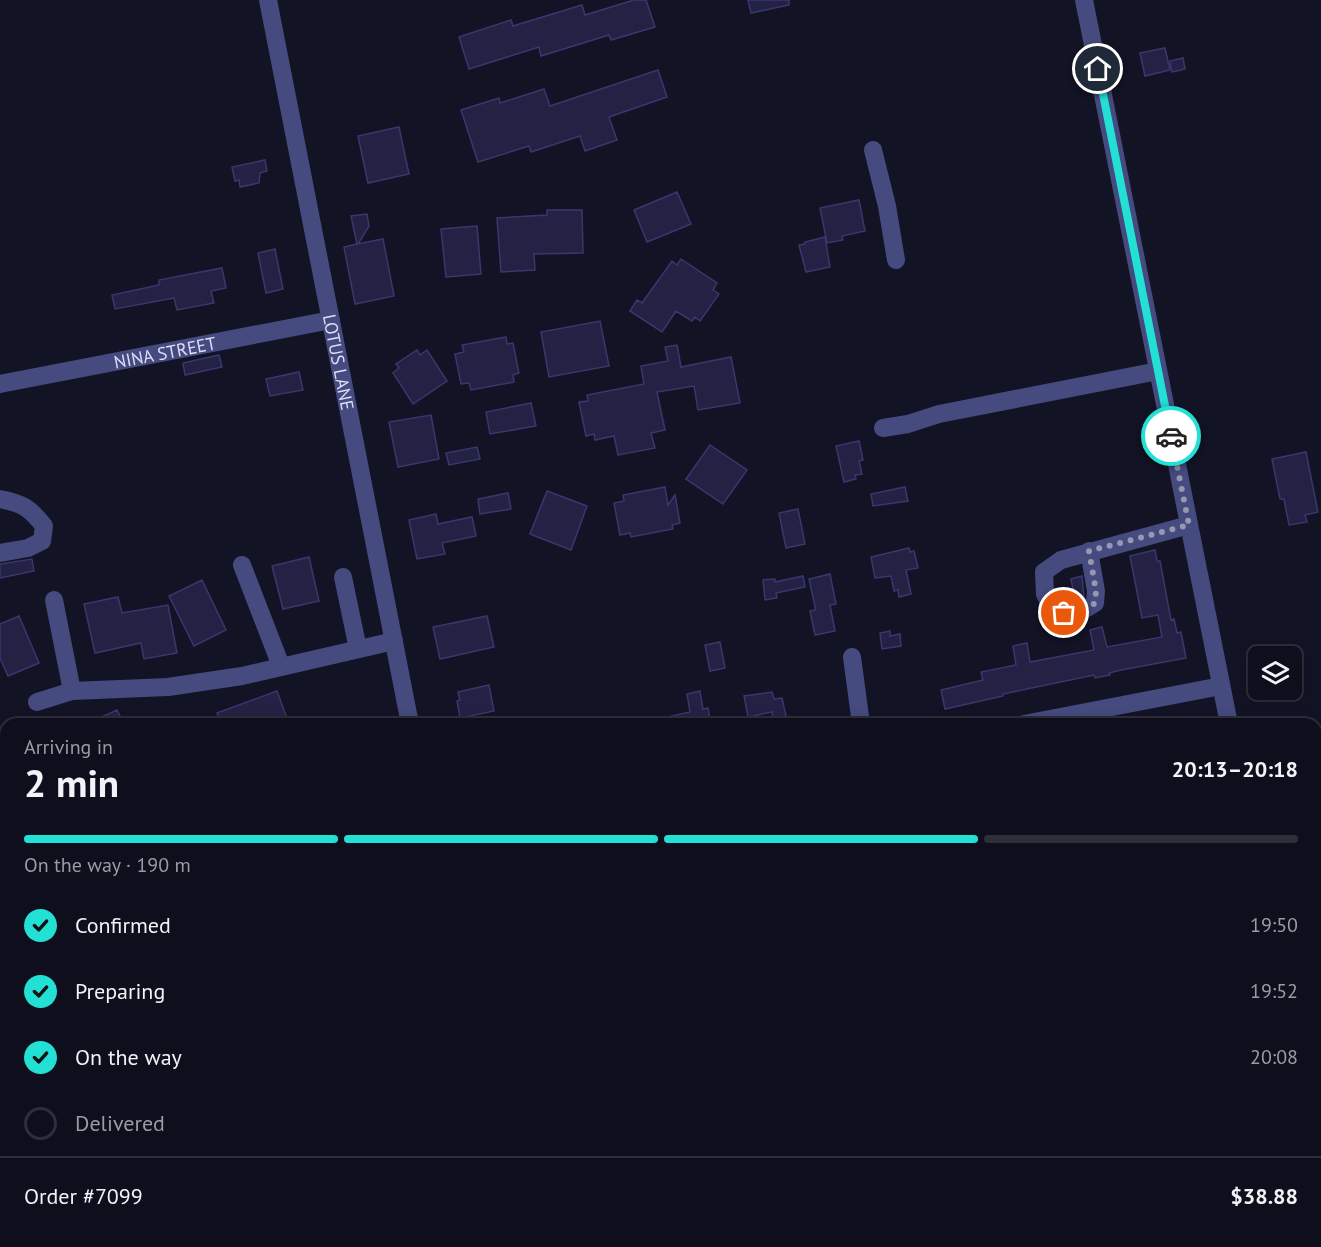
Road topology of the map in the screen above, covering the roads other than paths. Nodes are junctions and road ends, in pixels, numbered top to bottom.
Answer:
1 (268, 0) edge
2 (1084, 0) edge
3 (873, 150) dead end
4 (896, 261) dead end
5 (331, 320) junction
6 (1158, 371) junction
7 (0, 384) edge
8 (883, 428) dead end
9 (0, 498) edge
10 (1189, 525) junction
11 (1089, 551) dead end
12 (0, 554) edge
13 (242, 565) dead end
14 (343, 577) dead end
15 (54, 600) dead end
16 (394, 641) junction
17 (358, 649) junction
18 (852, 657) dead end
19 (281, 666) junction
20 (1221, 686) junction
21 (72, 691) junction
22 (37, 702) dead end
23 (409, 718) edge
24 (860, 718) edge
25 (1055, 718) edge
26 (1228, 718) edge

1 - 5 street, LOTUS LANE
2 - 6 street
3 - 4 street
5 - 7 street, NINA STREET
5 - 16 street, LOTUS LANE
6 - 8 street
6 - 10 street
9 - 12 street
10 - 11 street
10 - 20 street
13 - 19 street
14 - 17 street
15 - 21 street
16 - 17 street
16 - 23 street, LOTUS LANE
17 - 19 street
18 - 24 street
19 - 21 street
20 - 25 street
20 - 26 street
21 - 22 street

